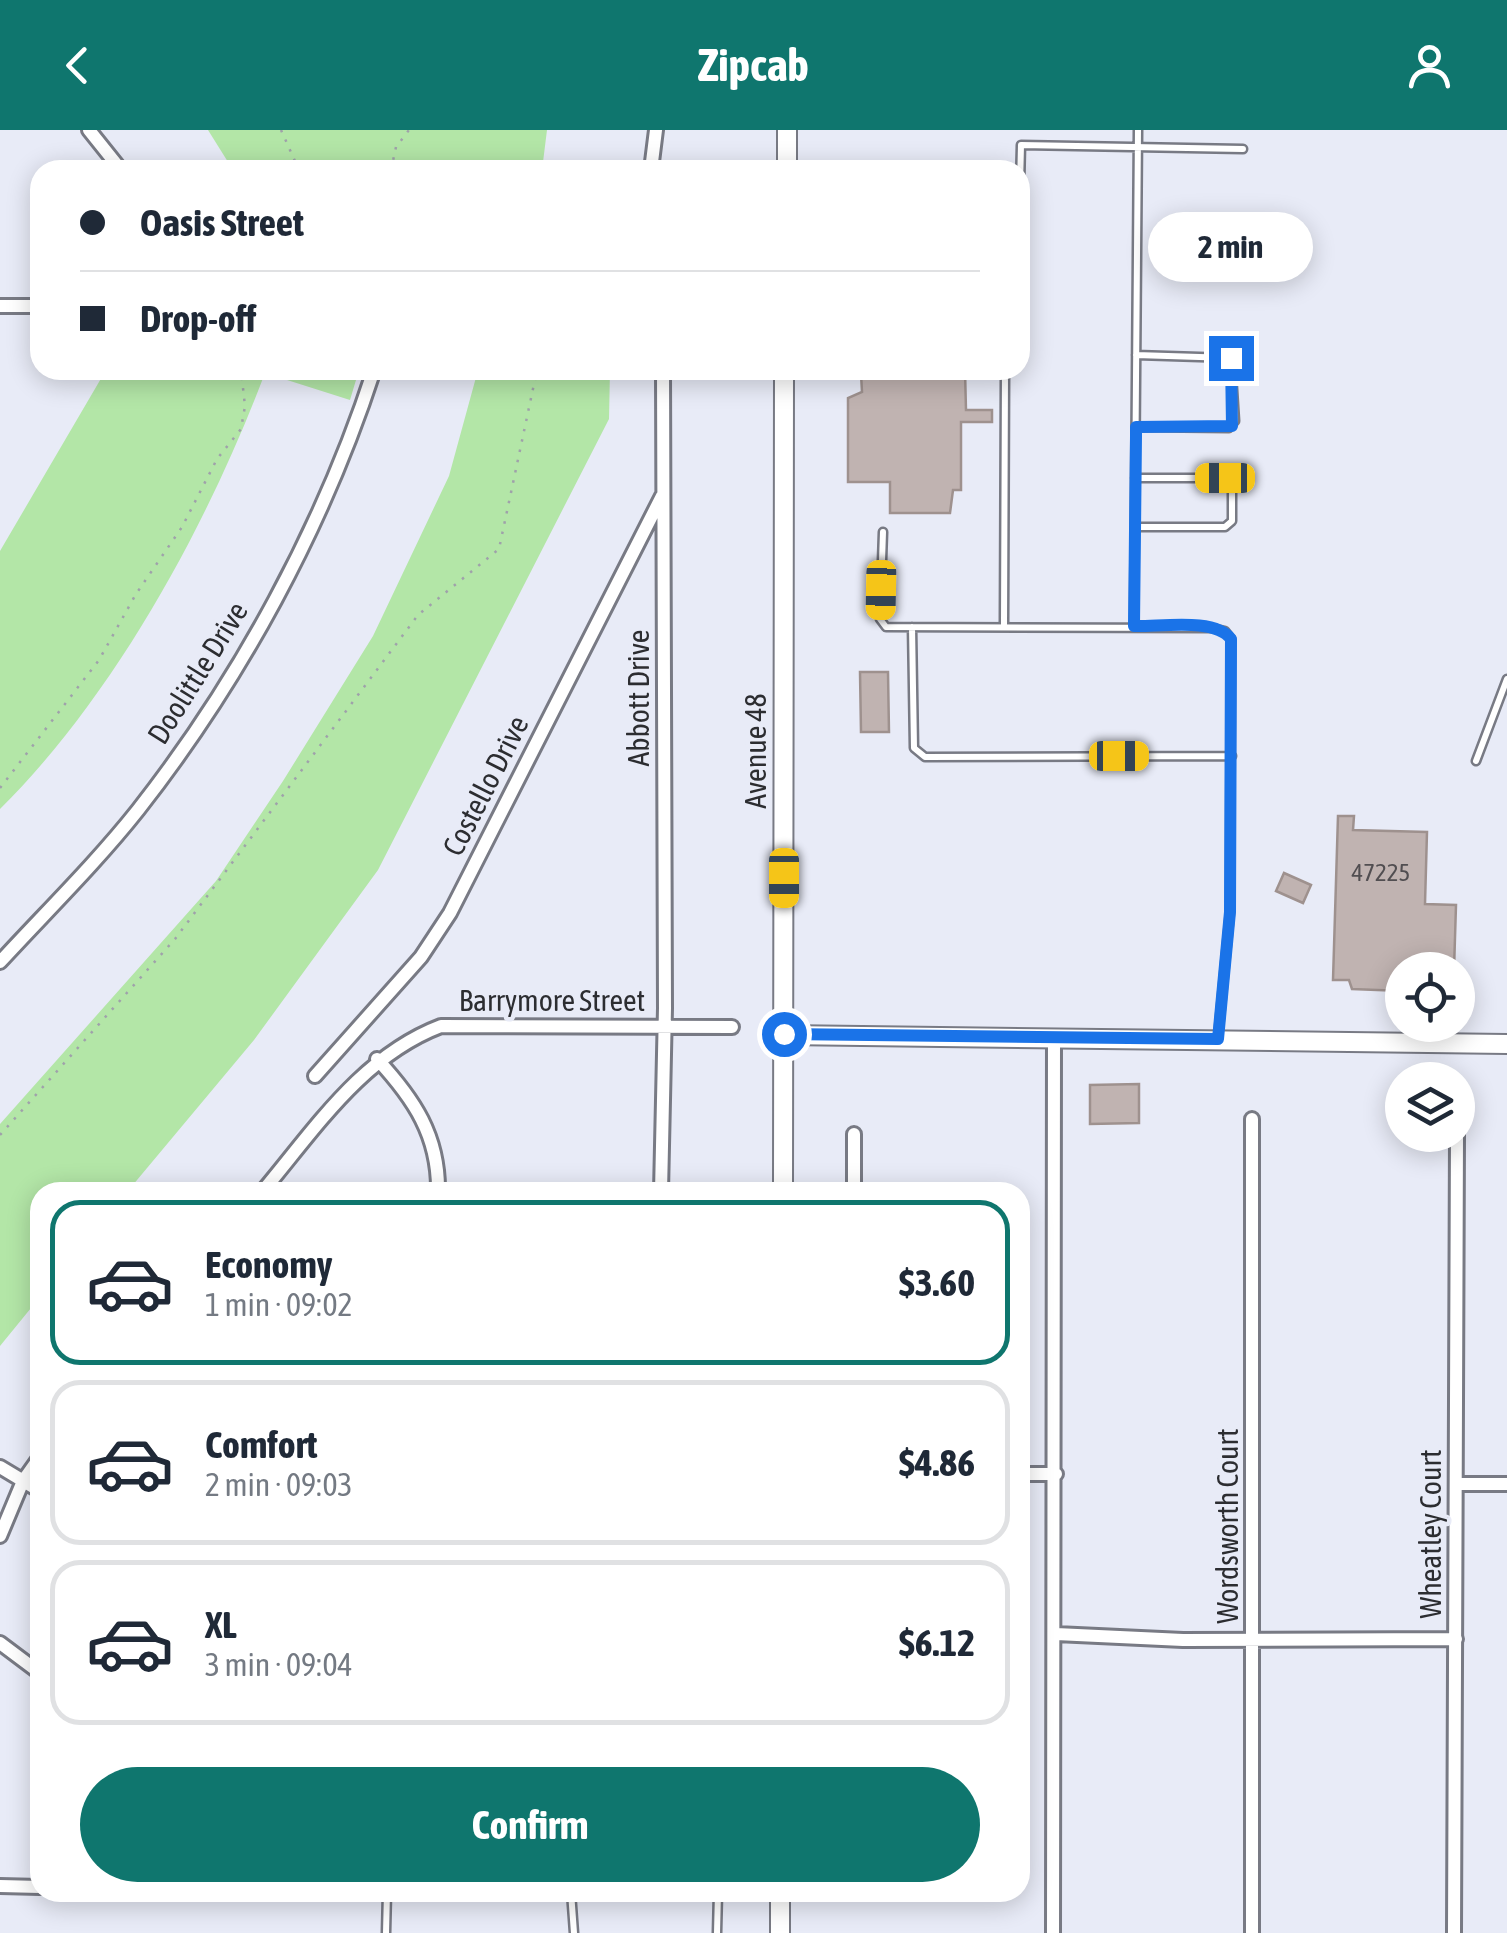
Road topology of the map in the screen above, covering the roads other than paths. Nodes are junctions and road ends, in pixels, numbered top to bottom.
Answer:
1 (89, 130) edge
2 (656, 130) edge
3 (788, 130) edge
4 (1139, 131) edge
5 (1140, 148) junction
6 (1243, 149) dead end
7 (113, 160) edge
8 (652, 160) edge
9 (787, 160) edge
10 (1021, 160) edge
11 (0, 306) edge
12 (30, 306) edge
13 (1136, 356) junction
14 (371, 380) edge
15 (663, 380) edge
16 (784, 380) edge
17 (1005, 380) edge
18 (1136, 427) junction
19 (1135, 478) junction
20 (663, 494) junction
21 (1135, 527) junction
22 (882, 532) dead end
23 (912, 626) junction
24 (1004, 626) junction
25 (1134, 626) junction
26 (1507, 679) edge
27 (1232, 756) junction
28 (1476, 761) dead end
29 (0, 962) edge
30 (664, 1025) junction
31 (732, 1026) dead end
32 (784, 1034) junction
33 (1054, 1038) junction
34 (1218, 1039) junction
35 (1507, 1044) edge
36 (378, 1059) junction
37 (315, 1076) dead end
38 (1252, 1119) dead end
39 (854, 1134) dead end
40 (1457, 1152) edge
41 (271, 1182) edge
42 (438, 1182) edge
43 (661, 1182) edge
44 (783, 1182) edge
45 (854, 1182) edge
46 (0, 1467) edge
47 (30, 1471) edge
48 (1030, 1474) edge
49 (1056, 1474) junction
50 (23, 1481) junction
51 (1456, 1484) junction
52 (1507, 1484) edge
53 (30, 1485) edge
54 (0, 1536) edge
55 (1056, 1634) junction
56 (1456, 1639) junction
57 (1253, 1640) junction
58 (0, 1643) edge
59 (30, 1666) edge
60 (0, 1886) edge
61 (30, 1887) edge
62 (387, 1902) edge
63 (572, 1902) edge
64 (718, 1902) edge
65 (780, 1902) edge
66 (386, 1933) edge
67 (574, 1933) edge
68 (717, 1933) edge
69 (780, 1933) edge
70 (1053, 1933) edge
71 (1252, 1933) edge
72 (1454, 1933) edge

1 - 7 street
2 - 8 street
3 - 9 main road
4 - 5 lane
5 - 6 lane
5 - 10 lane
5 - 13 lane
11 - 12 street
13 - 18 lane
13 - 18 lane
14 - 29 street, Doolittle Drive
15 - 20 street, Abbott Drive
16 - 32 main road, Avenue 48
17 - 24 lane
18 - 19 lane
19 - 21 lane
19 - 21 lane
20 - 30 street, Abbott Drive
20 - 37 street, Costello Drive
21 - 25 lane
22 - 23 lane
23 - 24 lane
23 - 27 lane
24 - 25 lane
25 - 27 lane
26 - 28 lane
27 - 34 lane
30 - 31 street, Barrymore Street
30 - 36 street, Barrymore Street
30 - 43 street, Abbott Drive
32 - 33 main road
32 - 44 main road, Avenue 48
33 - 34 main road
33 - 49 street
34 - 35 main road
36 - 41 street, Barrymore Street
36 - 42 street
38 - 57 street, Wordsworth Court
39 - 45 street
40 - 51 street, Wheatley Court
46 - 50 street
47 - 50 street
48 - 49 street
49 - 55 street
50 - 53 street
50 - 54 street
51 - 52 street
51 - 56 street, Wheatley Court
55 - 57 street
55 - 70 street
56 - 57 street
56 - 72 street, Wheatley Court
57 - 71 street, Wordsworth Court
58 - 59 street
60 - 61 street
62 - 66 lane
63 - 67 lane
64 - 68 lane
65 - 69 main road

